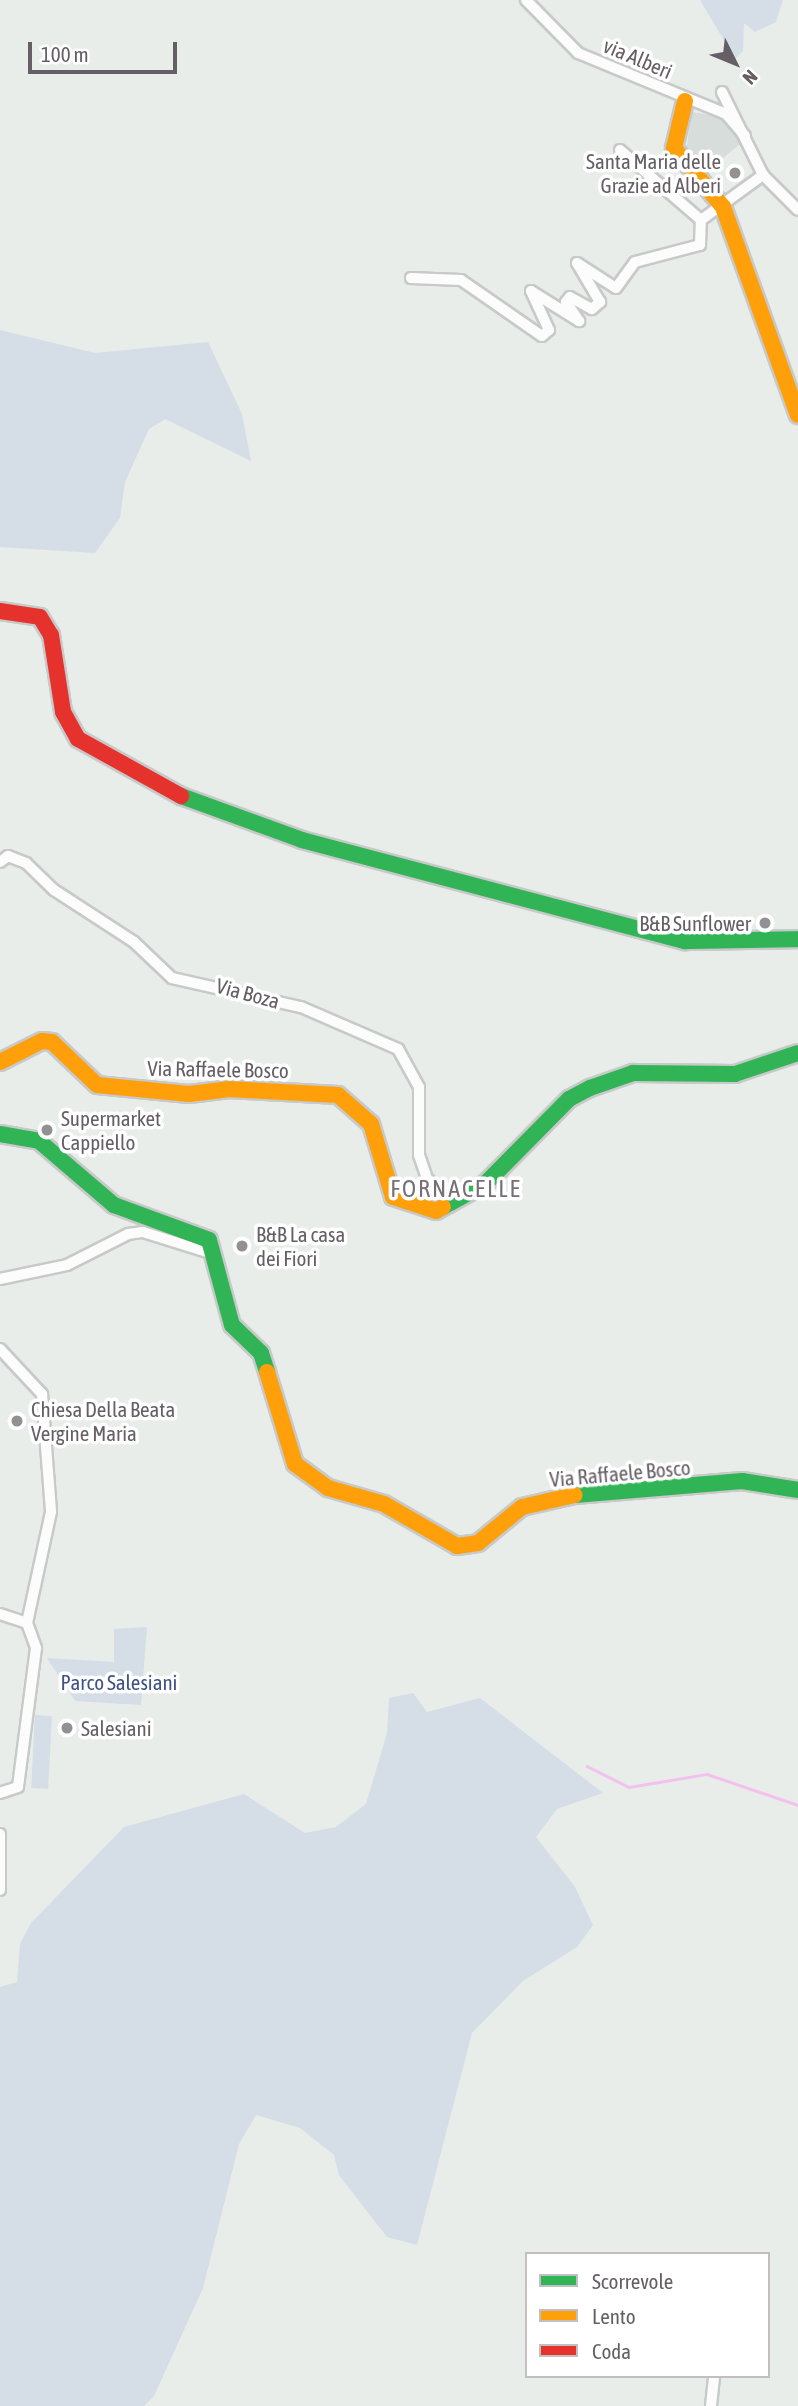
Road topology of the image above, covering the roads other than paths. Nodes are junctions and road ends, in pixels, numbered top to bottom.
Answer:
1 (526, 0) edge
2 (722, 92) dead end
3 (685, 101) junction
4 (745, 136) junction
5 (620, 150) dead end
6 (763, 175) junction
7 (723, 207) junction
8 (798, 210) edge
9 (701, 219) junction
10 (411, 278) dead end
11 (798, 415) edge
12 (0, 611) edge
13 (0, 862) edge
14 (798, 939) edge
15 (798, 1053) edge
16 (0, 1062) edge
17 (0, 1134) edge
18 (449, 1207) junction
19 (213, 1254) junction
20 (0, 1279) edge
21 (0, 1349) edge
22 (798, 1490) edge
23 (0, 1614) edge
24 (27, 1623) junction
25 (0, 1793) edge
26 (0, 1834) edge
27 (0, 1890) edge
28 (713, 2378) edge
29 (712, 2406) edge

1 - 3 street, via Alberi
2 - 4 street, via Alberi
3 - 4 street, via Alberi
3 - 7 street
4 - 6 street, via Alberi
5 - 9 street
6 - 7 street
6 - 8 street, via Alberi
7 - 9 street
7 - 11 street
9 - 10 street
12 - 14 street
13 - 18 street, Via Boza
15 - 18 street
16 - 18 street, Via Raffaele Bosco
17 - 19 street, Via Raffaele Bosco
19 - 20 street
19 - 22 street, Via Raffaele Bosco
21 - 24 street
23 - 24 street
24 - 25 street
26 - 27 street
28 - 29 street

